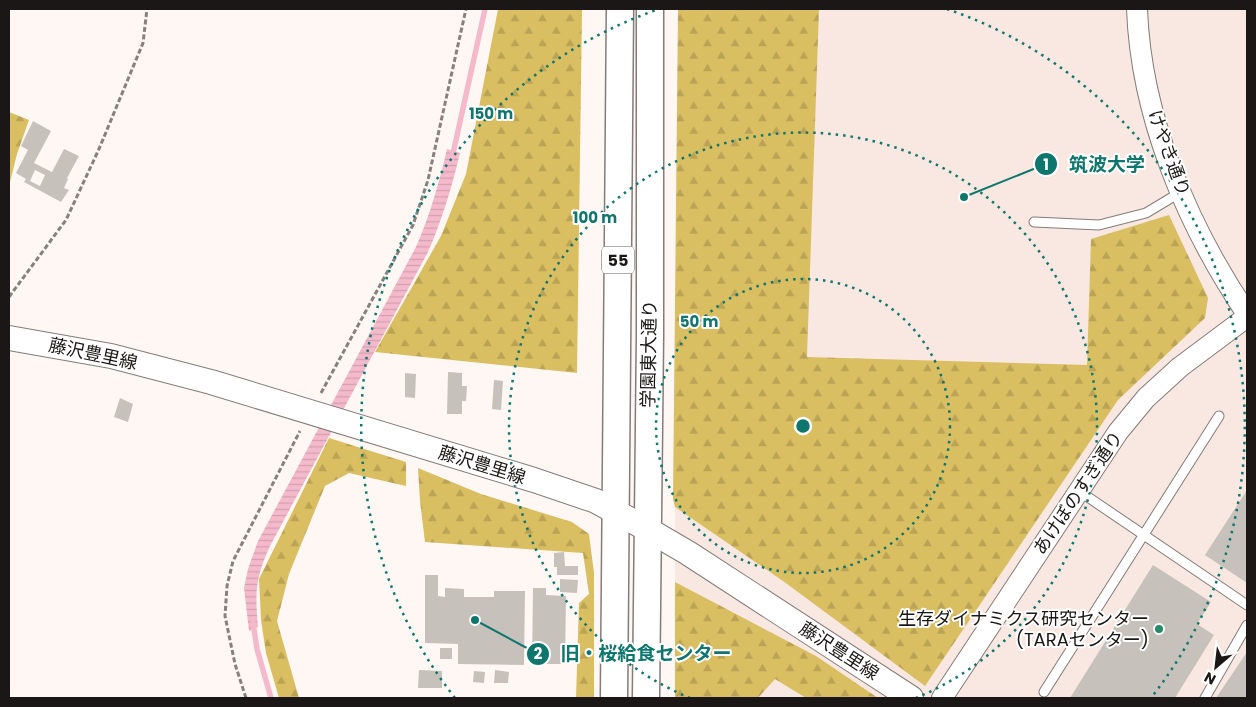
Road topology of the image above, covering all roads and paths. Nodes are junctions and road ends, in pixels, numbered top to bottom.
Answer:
1 (147, 9) edge
2 (466, 9) edge
3 (620, 9) edge
4 (650, 9) edge
5 (1138, 9) edge
6 (1181, 192) junction
7 (1034, 222) dead end
8 (9, 297) edge
9 (1247, 316) edge
10 (9, 338) edge
11 (1219, 416) dead end
12 (325, 417) junction
13 (1079, 491) junction
14 (616, 512) junction
15 (646, 529) junction
16 (1144, 535) junction
17 (1247, 605) edge
18 (1247, 625) edge
19 (1044, 692) dead end
20 (246, 698) edge
21 (614, 698) edge
22 (646, 698) edge
23 (911, 698) edge
24 (942, 698) edge
25 (1205, 698) edge

1 - 8 path
2 - 12 path
3 - 14 main road, 学園東大通り / 55
4 - 15 main road, 学園東大通り / 55
5 - 6 street, けやき通り
6 - 7 lane
6 - 9 street, けやき通り
9 - 13 street, あけぼのすぎ通り
10 - 12 main road, 藤沢豊里線
11 - 16 lane
12 - 14 main road, 藤沢豊里線
12 - 20 path
13 - 16 lane
13 - 24 street, あけぼのすぎ通り
14 - 15 main road, 藤沢豊里線
14 - 21 main road, 学園東大通り / 55
15 - 22 main road, 学園東大通り / 55
15 - 23 main road, 藤沢豊里線
16 - 17 lane
16 - 19 lane
18 - 25 lane

